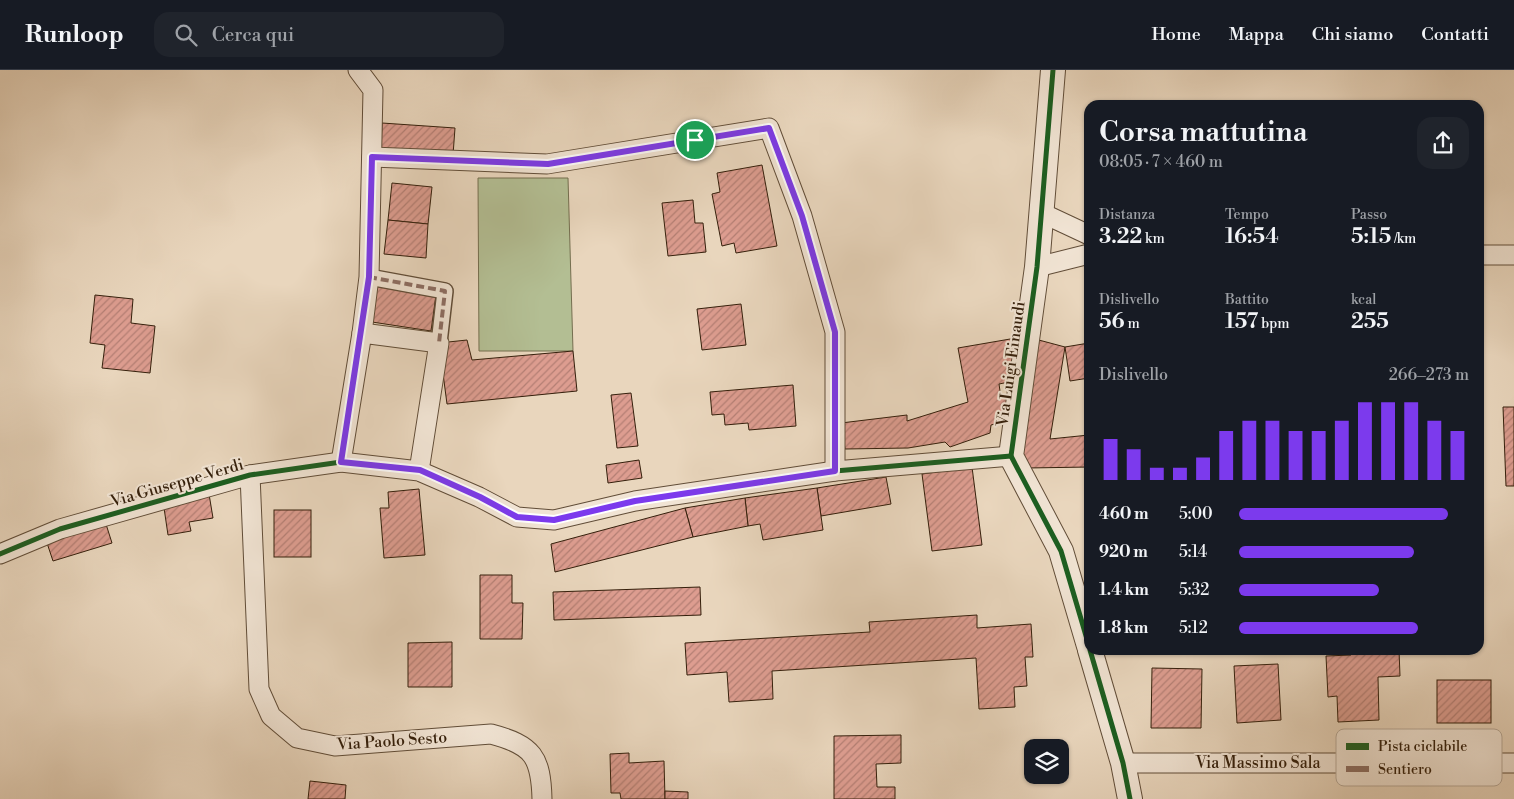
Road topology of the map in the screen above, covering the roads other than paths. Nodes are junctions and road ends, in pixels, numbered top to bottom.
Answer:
1 (358, 70) edge
2 (1053, 70) edge
3 (372, 157) junction
4 (1042, 213) junction
5 (1084, 233) edge
6 (1084, 255) edge
7 (1484, 255) edge
8 (1514, 255) edge
9 (1037, 267) junction
10 (369, 277) junction
11 (362, 332) junction
12 (439, 343) junction
13 (1011, 456) junction
14 (341, 462) junction
15 (420, 470) junction
16 (835, 471) junction
17 (250, 475) junction
18 (0, 554) edge
19 (1084, 629) edge
20 (1091, 655) edge
21 (1123, 763) junction
22 (1336, 763) edge
23 (542, 799) edge
24 (1130, 799) edge

1 - 3 street
2 - 4 street, Via Luigi Einaudi
3 - 10 street
3 - 16 street
4 - 5 street
4 - 9 street, Via Luigi Einaudi
6 - 9 street
7 - 8 street
9 - 13 street, Via Luigi Einaudi
10 - 11 street
10 - 12 street
11 - 12 street
11 - 14 street
12 - 15 street
13 - 16 street, Via Giuseppe Verdi
13 - 19 street
14 - 15 street, Via Giuseppe Verdi
14 - 17 street, Via Giuseppe Verdi
15 - 16 street, Via Giuseppe Verdi
17 - 18 street, Via Giuseppe Verdi
17 - 23 street, Via Paolo Sesto
20 - 21 street
21 - 22 street, Via Massimo Sala
21 - 24 street

